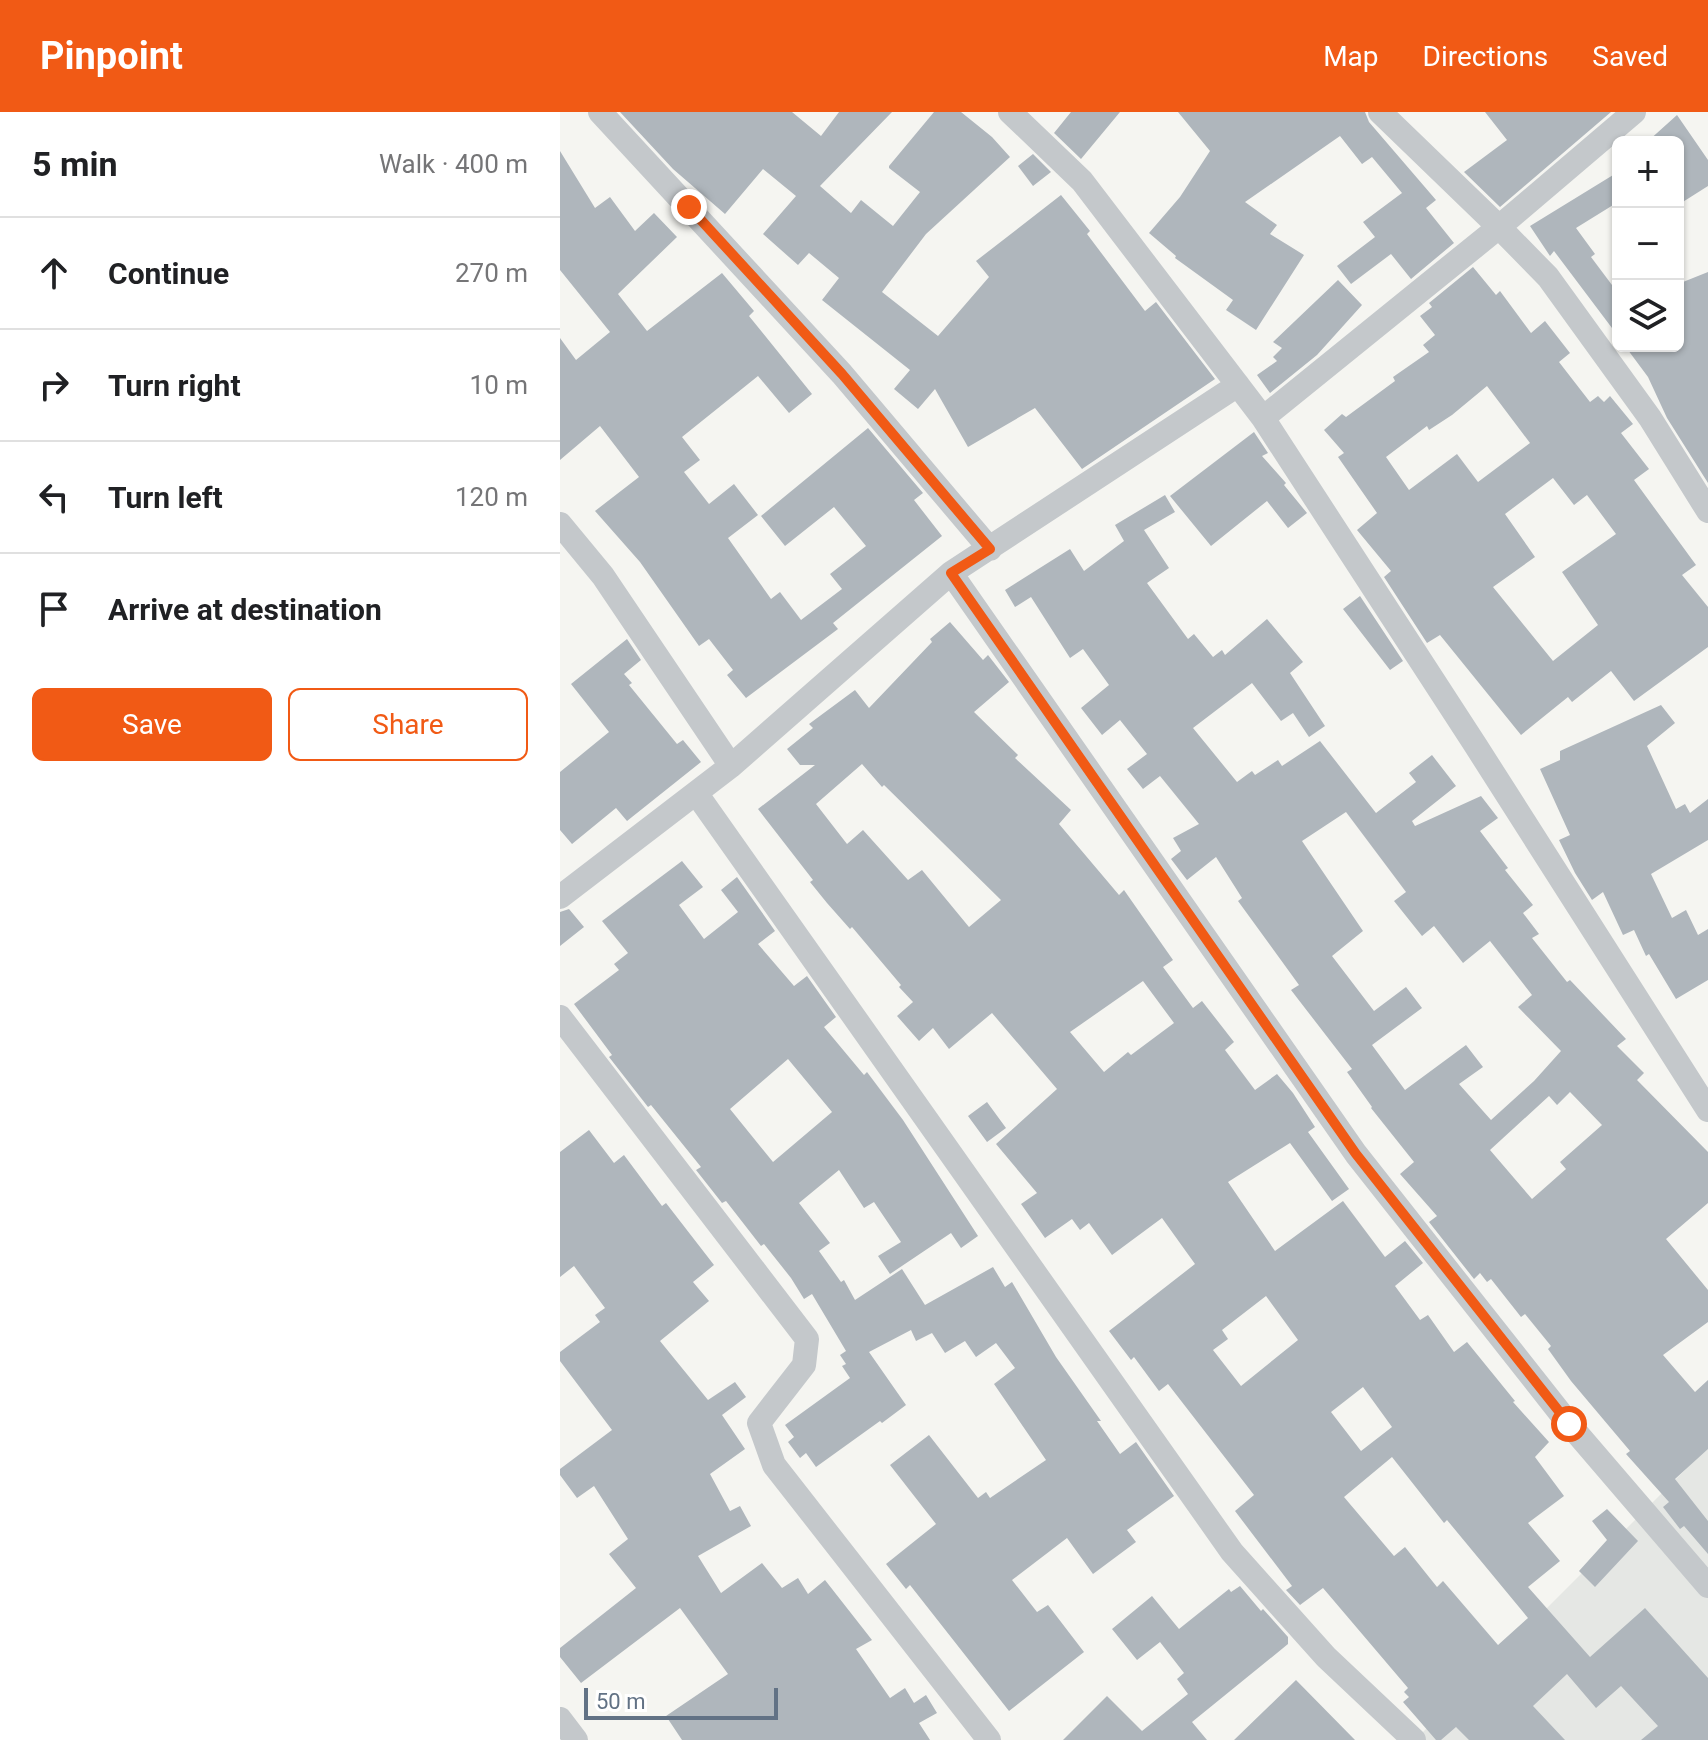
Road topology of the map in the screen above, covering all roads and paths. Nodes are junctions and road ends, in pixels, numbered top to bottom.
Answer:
1 (600, 112) edge
2 (1010, 112) edge
3 (1380, 112) edge
4 (1634, 112) edge
5 (1499, 227) junction
6 (1238, 385) junction
7 (1263, 418) junction
8 (1708, 511) edge
9 (560, 524) edge
10 (990, 549) junction
11 (951, 573) junction
12 (731, 766) junction
13 (696, 793) junction
14 (560, 897) edge
15 (560, 1017) edge
16 (1708, 1110) edge
17 (1708, 1586) edge
18 (560, 1719) edge
19 (576, 1740) edge
20 (989, 1740) edge
21 (1414, 1740) edge

1 - 10 street
2 - 6 street
3 - 5 street
4 - 5 street
5 - 7 street
5 - 8 street
6 - 7 street
6 - 10 street
7 - 16 street
9 - 12 street
10 - 11 street
11 - 12 street
11 - 17 street
12 - 13 street
13 - 14 street
13 - 21 street
15 - 20 street
18 - 19 street

